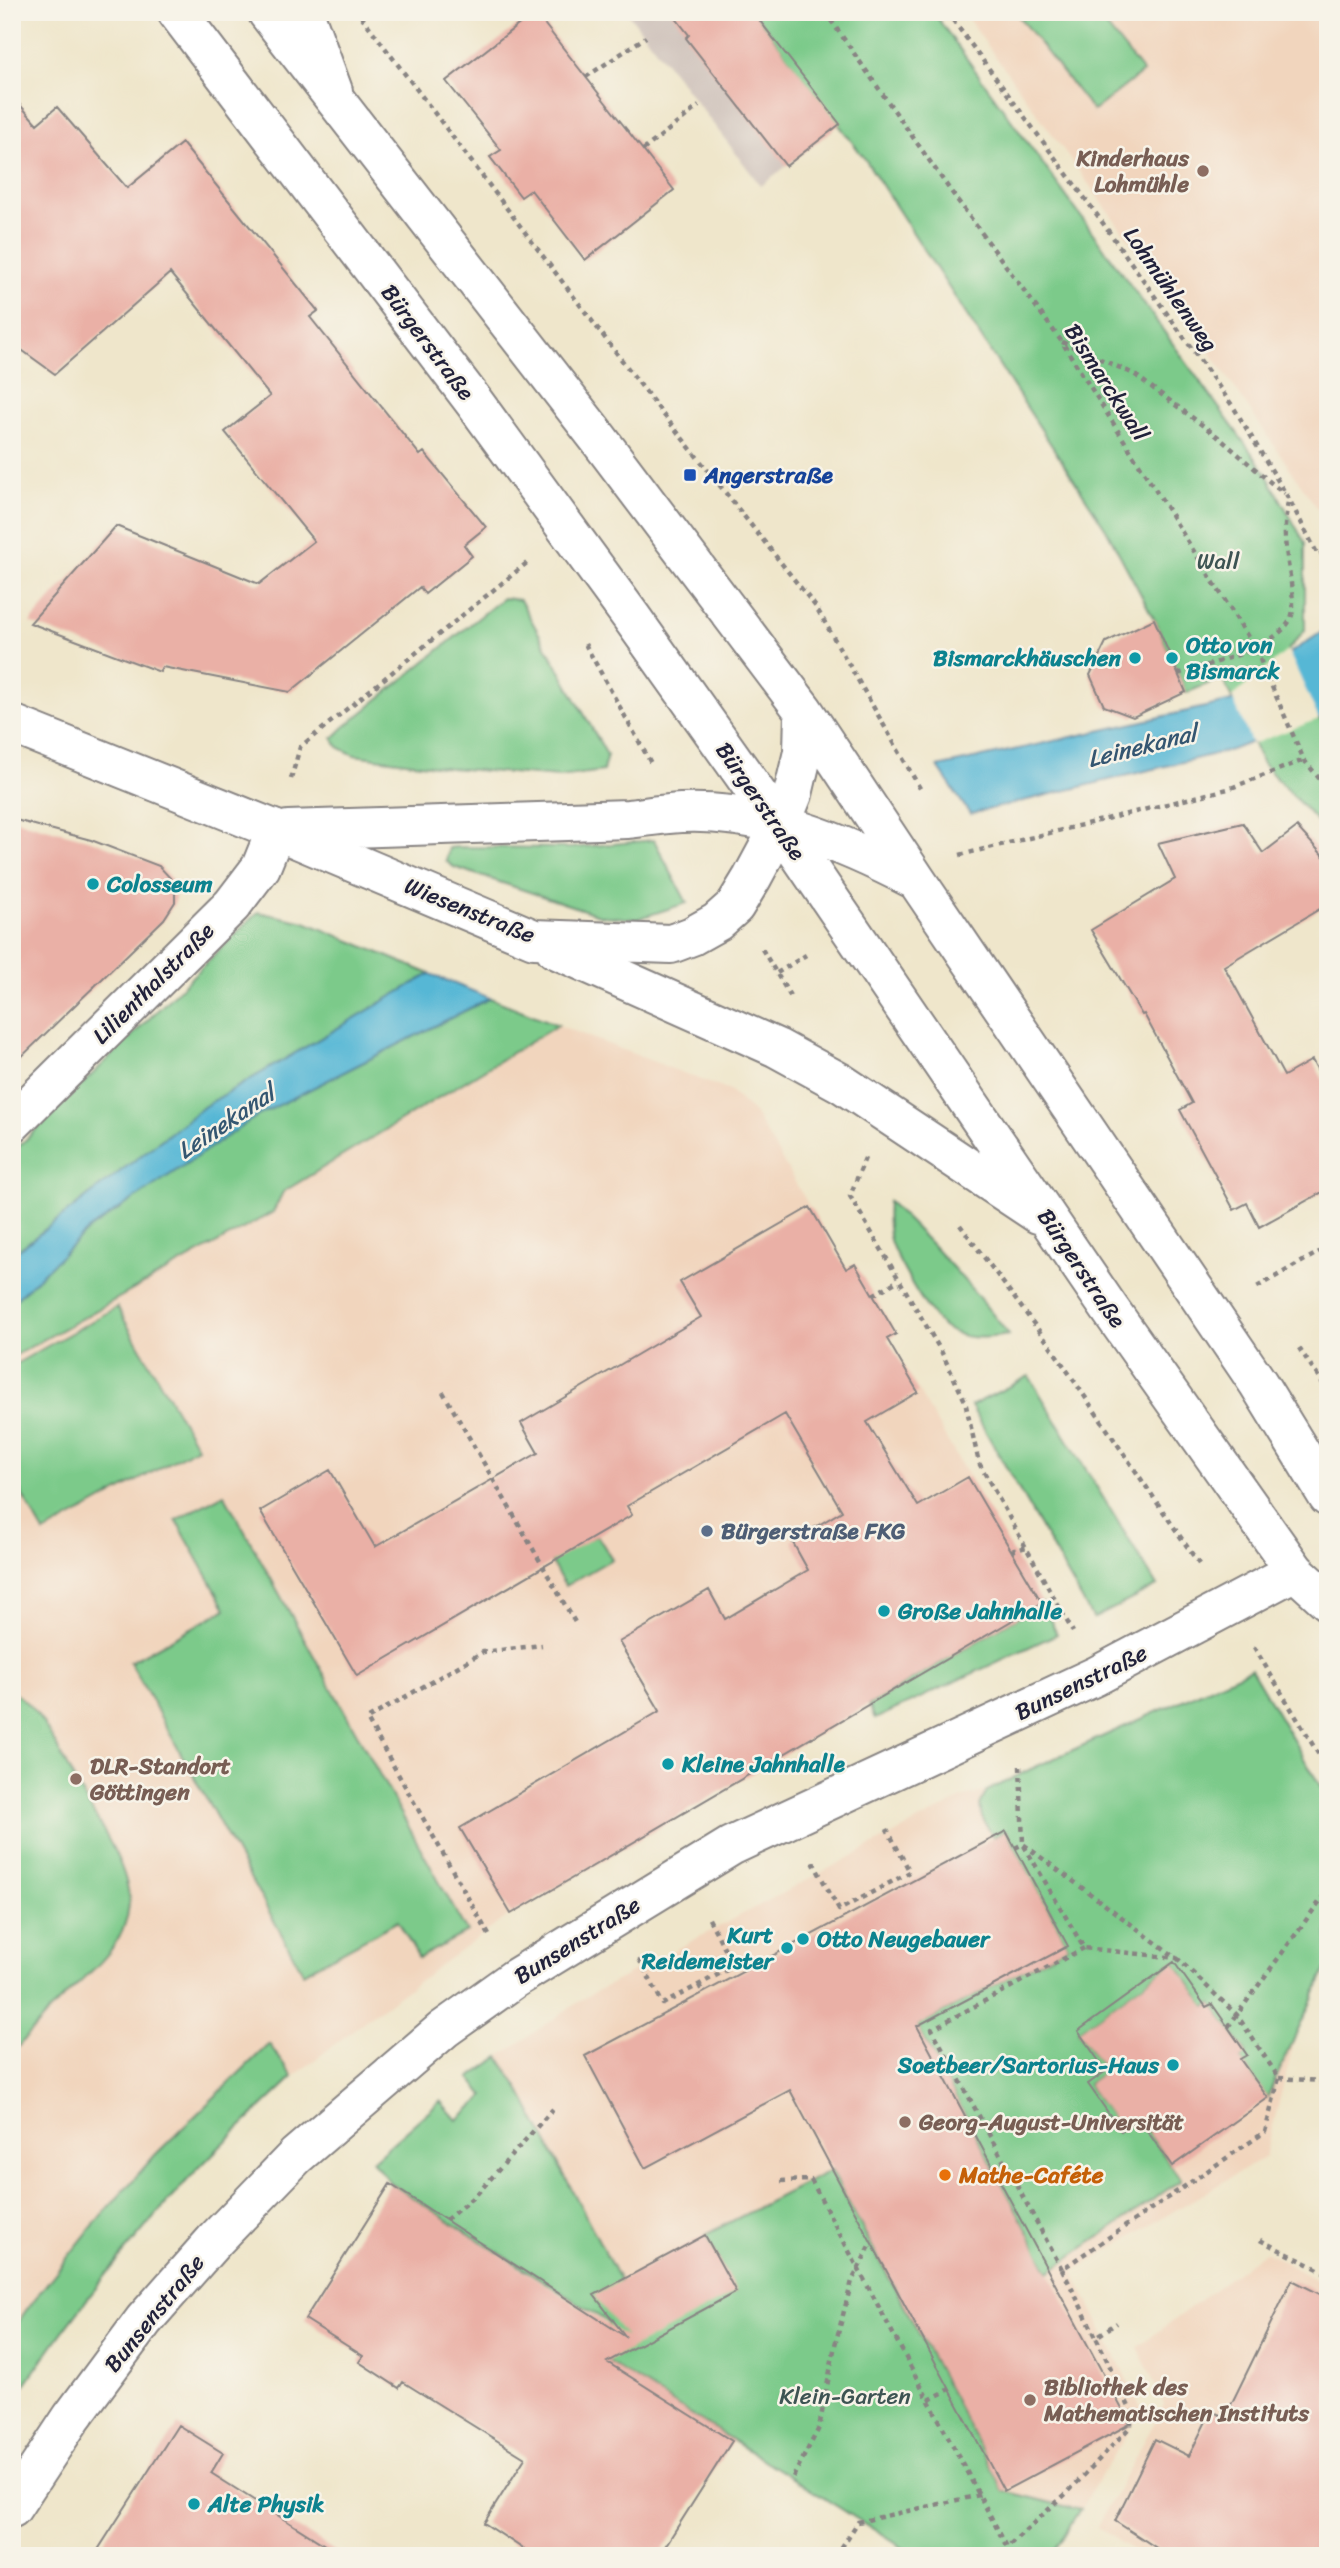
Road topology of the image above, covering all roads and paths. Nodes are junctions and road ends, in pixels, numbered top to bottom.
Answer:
1 (177, 12) edge
2 (267, 12) edge
3 (304, 12) edge
4 (825, 12) edge
5 (947, 12) edge
6 (646, 37) dead end
7 (586, 77) dead end
8 (337, 103) junction
9 (699, 106) dead end
10 (643, 150) dead end
11 (1062, 342) junction
12 (1289, 499) junction
13 (1328, 551) edge
14 (534, 557) dead end
15 (1255, 648) junction
16 (1178, 674) dead end
17 (804, 710) junction
18 (12, 724) edge
19 (1304, 760) junction
20 (1328, 789) edge
21 (780, 826) junction
22 (276, 830) junction
23 (958, 855) dead end
24 (916, 881) junction
25 (534, 939) junction
26 (12, 1122) edge
27 (867, 1152) dead end
28 (1051, 1222) junction
29 (1328, 1247) edge
30 (899, 1280) junction
31 (1257, 1287) dead end
32 (873, 1295) dead end
33 (443, 1392) dead end
34 (1328, 1497) edge
35 (1027, 1547) junction
36 (1011, 1551) dead end
37 (1295, 1571) junction
38 (1328, 1601) edge
39 (576, 1624) dead end
40 (541, 1645) dead end
41 (1096, 1676) junction
42 (1018, 1714) junction
43 (890, 1835) dead end
44 (1023, 1844) junction
45 (1015, 1848) dead end
46 (819, 1873) dead end
47 (1328, 1890) edge
48 (874, 1892) junction
49 (877, 1900) dead end
50 (714, 1929) dead end
51 (1084, 1948) junction
52 (1178, 1959) junction
53 (643, 1967) dead end
54 (514, 1979) junction
55 (699, 1984) junction
56 (703, 1993) dead end
57 (1237, 2015) junction
58 (1228, 2027) dead end
59 (1328, 2077) edge
60 (1279, 2078) junction
61 (553, 2109) dead end
62 (1009, 2170) junction
63 (997, 2177) dead end
64 (781, 2180) dead end
65 (446, 2220) dead end
66 (1260, 2241) dead end
67 (871, 2244) dead end
68 (859, 2269) junction
69 (1062, 2269) junction
70 (1328, 2274) edge
71 (1117, 2323) dead end
72 (1096, 2337) junction
73 (950, 2389) dead end
74 (929, 2400) junction
75 (793, 2477) dead end
76 (980, 2496) junction
77 (12, 2508) edge
78 (836, 2556) edge

1 - 21 main road, Bürgerstraße
2 - 8 main road
3 - 8 main road
4 - 11 path, Bismarckwall
5 - 12 path, Lohmühlenweg
6 - 7 path
8 - 17 main road
9 - 10 path
11 - 12 path
11 - 15 path, Bismarckwall
12 - 13 path, Lohmühlenweg
12 - 15 path
14 - 22 path
15 - 16 path
15 - 19 path, Bismarckwall
17 - 21 main road, Wiesenstraße
17 - 24 main road
18 - 22 main road, Wiesenstraße
19 - 20 path, Bismarckwall
19 - 23 path
21 - 22 main road
21 - 24 main road
21 - 25 main road, Wiesenstraße
21 - 28 main road, Bürgerstraße
22 - 25 main road, Wiesenstraße
22 - 26 main road, Lilienthalstraße
24 - 34 main road
25 - 28 main road
27 - 30 path
28 - 37 main road, Bürgerstraße
29 - 31 path
30 - 32 path
30 - 35 path
33 - 39 path
35 - 36 path
35 - 41 path
37 - 38 main road, Bürgerstraße
37 - 41 main road, Bunsenstraße
40 - 54 path
41 - 42 main road, Bunsenstraße
42 - 44 path
42 - 54 main road, Bunsenstraße
43 - 48 path
44 - 45 path
44 - 51 path
44 - 52 path
46 - 48 path
47 - 57 path
48 - 49 path
50 - 55 path
51 - 52 path
51 - 62 path
52 - 57 path
53 - 55 path
54 - 77 main road, Bunsenstraße
55 - 56 path
57 - 58 path
57 - 60 path
59 - 60 path
60 - 69 path
61 - 65 path
62 - 63 path
62 - 69 path
64 - 68 path
66 - 70 path
67 - 68 path
68 - 74 path
68 - 75 path
69 - 72 path
71 - 72 path
72 - 76 path
73 - 74 path
74 - 76 path
76 - 78 path

